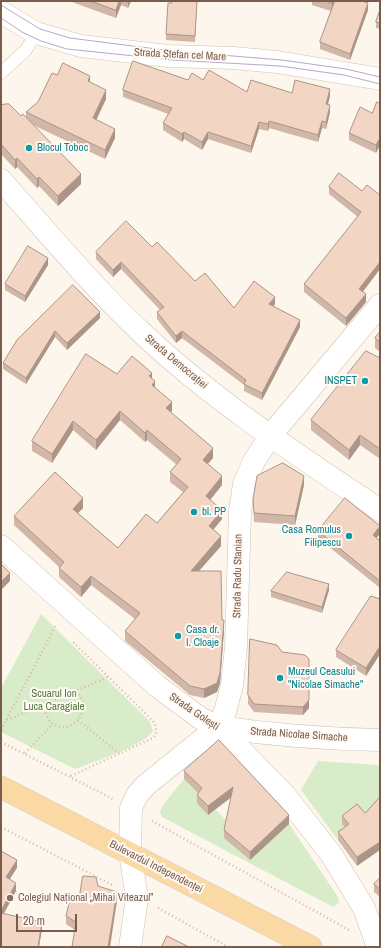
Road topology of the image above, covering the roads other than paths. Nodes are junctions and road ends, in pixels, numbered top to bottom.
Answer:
1 (1, 12) edge
2 (36, 32) junction
3 (1, 73) edge
4 (380, 79) edge
5 (1, 180) edge
6 (380, 305) edge
7 (271, 435) junction
8 (380, 510) edge
9 (1, 546) edge
10 (218, 727) junction
11 (380, 740) edge
12 (1, 787) edge
13 (130, 853) junction
14 (378, 946) edge
15 (130, 947) edge
16 (312, 947) edge

1 - 2 street, Strada Ștefan cel Mare
2 - 3 lane
2 - 4 street, Strada Ștefan cel Mare
5 - 7 street, Strada Democrației
6 - 7 street, Strada Radu Stanian
7 - 8 street, Strada Democrației
7 - 10 street, Strada Radu Stanian
9 - 10 street, Strada Golești
10 - 11 street, Strada Nicolae Simache
10 - 13 street, Strada Radu Stanian
10 - 14 street, Strada Golești
12 - 13 main road, Bulevardul Independenței
13 - 15 street, Strada Radu Stanian
13 - 16 main road, Bulevardul Independenței

